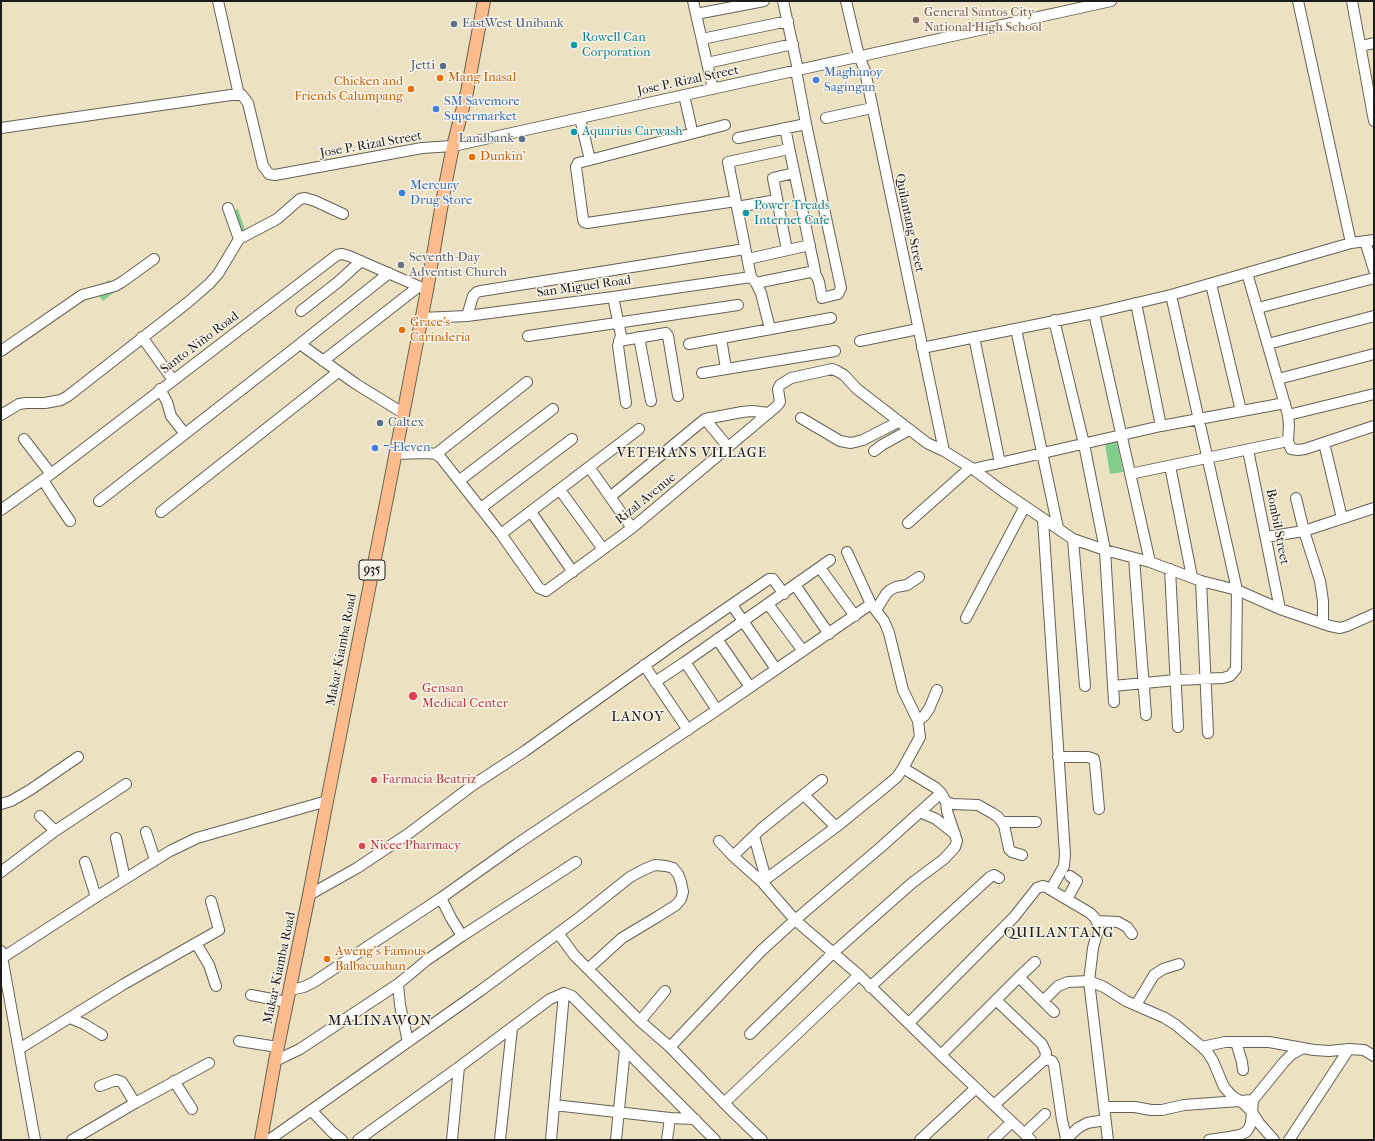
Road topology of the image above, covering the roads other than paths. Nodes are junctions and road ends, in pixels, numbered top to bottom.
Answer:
1 (218, 1) edge
2 (484, 1) edge
3 (693, 1) edge
4 (764, 1) edge
5 (783, 1) edge
6 (846, 1) edge
7 (1298, 1) edge
8 (1352, 1) edge
9 (1105, 2) edge
10 (696, 14) junction
11 (788, 21) junction
12 (702, 39) junction
13 (1374, 43) edge
14 (793, 44) junction
15 (1361, 46) junction
16 (859, 56) junction
17 (707, 63) junction
18 (797, 70) junction
19 (713, 89) junction
20 (239, 95) junction
21 (684, 95) junction
22 (1372, 98) edge
23 (872, 108) junction
24 (580, 118) junction
25 (826, 118) dead end
26 (1374, 121) edge
27 (806, 124) junction
28 (725, 125) dead end
29 (691, 126) dead end
30 (1, 128) edge
31 (785, 128) junction
32 (738, 138) dead end
33 (453, 146) junction
34 (789, 149) junction
35 (590, 160) junction
36 (794, 173) junction
37 (777, 200) junction
38 (737, 204) junction
39 (228, 208) dead end
40 (343, 214) dead end
41 (239, 239) junction
42 (1370, 241) edge
43 (1351, 243) junction
44 (810, 245) junction
45 (745, 249) junction
46 (787, 250) junction
47 (154, 259) dead end
48 (748, 259) junction
49 (361, 261) junction
50 (1374, 270) edge
51 (812, 272) junction
52 (388, 273) junction
53 (1247, 273) junction
54 (1374, 278) edge
55 (754, 280) junction
56 (1211, 284) junction
57 (422, 288) junction
58 (1171, 295) junction
59 (613, 297) junction
60 (1136, 303) junction
61 (738, 305) dead end
62 (1258, 308) junction
63 (301, 311) dead end
64 (1094, 313) junction
65 (467, 316) junction
66 (1374, 316) edge
67 (421, 318) junction
68 (831, 318) dead end
69 (1054, 320) junction
70 (618, 323) junction
71 (770, 329) junction
72 (918, 329) junction
73 (1016, 329) junction
74 (528, 336) dead end
75 (142, 337) junction
76 (639, 337) junction
77 (974, 337) junction
78 (721, 338) junction
79 (619, 341) junction
80 (860, 341) dead end
81 (300, 344) junction
82 (689, 344) dead end
83 (1268, 344) junction
84 (922, 348) junction
85 (835, 350) dead end
86 (1, 351) edge
87 (1374, 354) edge
88 (323, 361) junction
89 (726, 369) junction
90 (338, 372) junction
91 (702, 373) dead end
92 (1278, 379) junction
93 (173, 380) junction
94 (527, 382) dead end
95 (160, 389) junction
96 (1374, 394) edge
97 (678, 396) dead end
98 (651, 401) dead end
99 (626, 403) dead end
100 (1285, 403) junction
101 (553, 409) dead end
102 (773, 409) junction
103 (1241, 411) junction
104 (403, 413) junction
105 (1, 415) edge
106 (1288, 415) junction
107 (801, 418) dead end
108 (1199, 418) junction
109 (705, 419) junction
110 (898, 422) junction
111 (1161, 426) junction
112 (1374, 426) edge
113 (640, 429) dead end
114 (909, 430) junction
115 (185, 434) junction
116 (1121, 435) junction
117 (24, 439) dead end
118 (572, 439) dead end
119 (1288, 441) junction
120 (1324, 443) junction
121 (1084, 444) junction
122 (728, 447) junction
123 (1248, 450) junction
124 (874, 451) dead end
125 (944, 451) junction
126 (395, 454) junction
127 (436, 454) junction
128 (1043, 454) junction
129 (1207, 458) junction
130 (1000, 463) junction
131 (1170, 466) junction
132 (589, 467) junction
133 (972, 468) junction
134 (1130, 474) junction
135 (47, 477) junction
136 (460, 480) junction
137 (560, 490) junction
138 (610, 497) junction
139 (1296, 498) dead end
140 (99, 501) dead end
141 (1025, 506) junction
142 (481, 508) junction
143 (1374, 508) edge
144 (1, 510) edge
145 (161, 512) dead end
146 (531, 512) junction
147 (1043, 518) junction
148 (1342, 518) junction
149 (70, 520) dead end
150 (908, 523) dead end
151 (632, 528) junction
152 (1058, 528) junction
153 (1304, 531) junction
154 (501, 534) junction
155 (1266, 537) junction
156 (1073, 539) junction
157 (603, 549) junction
158 (1105, 550) junction
159 (847, 552) dead end
160 (1134, 558) junction
161 (830, 560) dead end
162 (1150, 562) junction
163 (820, 568) junction
164 (1170, 569) junction
165 (573, 572) junction
166 (919, 576) dead end
167 (1192, 577) junction
168 (1201, 581) junction
169 (795, 585) junction
170 (1237, 590) junction
171 (784, 594) junction
172 (768, 604) junction
173 (732, 605) junction
174 (874, 607) junction
175 (1280, 609) junction
176 (1374, 614) edge
177 (855, 616) junction
178 (966, 618) dead end
179 (742, 621) junction
180 (1323, 624) junction
181 (829, 634) junction
182 (717, 640) junction
183 (803, 651) junction
184 (685, 662) junction
185 (644, 665) junction
186 (776, 669) junction
187 (1205, 678) junction
188 (1176, 680) junction
189 (655, 682) junction
190 (1143, 683) junction
191 (1085, 686) dead end
192 (1113, 686) junction
193 (750, 687) junction
194 (937, 690) dead end
195 (1114, 702) dead end
196 (717, 710) junction
197 (1146, 715) dead end
198 (918, 721) junction
199 (1178, 727) dead end
200 (688, 730) junction
201 (1208, 733) dead end
202 (78, 757) dead end
203 (1058, 757) junction
204 (903, 768) junction
205 (822, 780) dead end
206 (126, 784) dead end
207 (804, 795) junction
208 (943, 797) junction
209 (327, 801) junction
210 (1, 804) edge
211 (1098, 809) dead end
212 (920, 812) junction
213 (40, 816) dead end
214 (1002, 822) junction
215 (1036, 822) dead end
216 (836, 827) junction
217 (55, 831) junction
218 (146, 832) dead end
219 (955, 834) junction
220 (754, 836) junction
221 (116, 838) dead end
222 (719, 841) dead end
223 (1022, 855) dead end
224 (733, 856) junction
225 (154, 860) junction
226 (85, 862) dead end
227 (576, 862) dead end
228 (1, 872) edge
229 (1070, 876) dead end
230 (999, 878) dead end
231 (125, 879) junction
232 (764, 881) junction
233 (1051, 889) junction
234 (310, 895) junction
235 (96, 897) junction
236 (441, 898) junction
237 (1067, 899) junction
238 (211, 901) dead end
239 (795, 920) junction
240 (1097, 921) junction
241 (558, 933) junction
242 (1132, 934) dead end
243 (462, 936) junction
244 (196, 943) junction
245 (834, 952) junction
246 (2, 954) edge
247 (1035, 962) dead end
248 (1179, 964) dead end
249 (588, 969) junction
250 (859, 975) junction
251 (1019, 977) junction
252 (1089, 981) junction
253 (398, 984) junction
254 (216, 986) dead end
255 (870, 987) junction
256 (290, 990) junction
257 (665, 991) dead end
258 (564, 993) junction
259 (250, 996) dead end
260 (996, 1000) junction
261 (1043, 1001) junction
262 (287, 1002) junction
263 (1136, 1005) junction
264 (1054, 1012) dead end
265 (70, 1018) junction
266 (640, 1021) junction
267 (909, 1023) junction
268 (512, 1028) junction
269 (750, 1034) dead end
270 (102, 1035) dead end
271 (239, 1041) dead end
272 (408, 1042) junction
273 (1236, 1042) junction
274 (1374, 1046) edge
275 (278, 1047) junction
276 (670, 1047) junction
277 (1202, 1047) junction
278 (1303, 1048) junction
279 (19, 1049) junction
280 (625, 1049) junction
281 (1349, 1049) junction
282 (1364, 1050) junction
283 (941, 1055) junction
284 (1374, 1056) edge
285 (1045, 1059) junction
286 (275, 1061) junction
287 (209, 1063) dead end
288 (459, 1067) junction
289 (1243, 1070) dead end
290 (174, 1081) junction
291 (100, 1086) dead end
292 (976, 1088) junction
293 (1238, 1100) junction
294 (1253, 1100) junction
295 (134, 1103) junction
296 (724, 1103) junction
297 (554, 1105) junction
298 (994, 1105) junction
299 (1104, 1107) junction
300 (192, 1109) dead end
301 (311, 1110) junction
302 (618, 1112) junction
303 (1252, 1112) junction
304 (1045, 1114) dead end
305 (670, 1118) junction
306 (695, 1120) junction
307 (1105, 1120) junction
308 (1012, 1122) junction
309 (704, 1129) junction
310 (1028, 1137) edge
311 (1065, 1139) edge
312 (35, 1140) edge
313 (72, 1140) edge
314 (261, 1140) edge
315 (269, 1140) edge
316 (342, 1140) edge
317 (358, 1140) edge
318 (452, 1140) edge
319 (500, 1140) edge
320 (551, 1140) edge
321 (616, 1140) edge
322 (667, 1140) edge
323 (702, 1140) edge
324 (715, 1140) edge
325 (762, 1140) edge
326 (920, 1140) edge
327 (993, 1140) edge
328 (1108, 1140) edge
329 (1209, 1140) edge
330 (1274, 1140) edge
331 (1289, 1140) edge

1 - 20 street
2 - 33 main road, Makar-Kiamba Road / 935
3 - 10 street
4 - 10 street
5 - 11 street
6 - 16 street, Quilantang Street
7 - 43 street
8 - 15 street
9 - 16 street, Jose P. Rizal Street
10 - 12 street
11 - 12 street
11 - 14 street
12 - 17 street
13 - 15 street
14 - 17 street
14 - 18 street
15 - 22 street
16 - 18 street, Jose P. Rizal Street
16 - 23 street, Quilantang Street
17 - 19 street
18 - 19 street, Jose P. Rizal Street
18 - 27 street
19 - 21 street, Jose P. Rizal Street
20 - 30 street
20 - 33 street, Jose P. Rizal Street
21 - 24 street, Jose P. Rizal Street
21 - 29 street
22 - 26 street
23 - 25 street
23 - 72 street, Quilantang Street
24 - 33 street, Jose P. Rizal Street
24 - 35 street
27 - 31 street
27 - 51 street
28 - 35 street
31 - 32 street
31 - 34 street
33 - 57 main road, Makar-Kiamba Road / 935
34 - 36 street
34 - 38 street
35 - 38 street
36 - 37 street
36 - 44 street
37 - 38 street
37 - 46 street
38 - 45 street
39 - 41 street
40 - 41 street
41 - 75 street
42 - 43 street
42 - 50 street
43 - 53 street
44 - 46 street
44 - 51 street
45 - 48 street
45 - 65 street
46 - 48 street
47 - 86 street
48 - 55 street
49 - 52 street, Santo Niño Road
49 - 63 street
49 - 93 street, Santo Niño Road
51 - 55 street, San Miguel Road
52 - 57 street, Santo Niño Road
52 - 81 street
53 - 56 street
53 - 62 street
54 - 62 street
55 - 59 street, San Miguel Road
55 - 71 street
56 - 58 street
56 - 103 street
57 - 67 main road, Makar-Kiamba Road / 935
57 - 88 street
58 - 60 street
58 - 108 street
59 - 65 street, San Miguel Road
59 - 70 street
60 - 64 street
60 - 111 street
61 - 70 street
62 - 83 street
64 - 69 street
64 - 116 street
65 - 67 street, San Miguel Road
66 - 83 street
67 - 104 main road, Makar-Kiamba Road / 935
68 - 71 street
69 - 73 street
69 - 121 street
70 - 74 street
70 - 79 street
71 - 78 street
72 - 80 street
72 - 84 street, Quilantang Street
73 - 77 street
73 - 128 street
75 - 93 street
75 - 105 street
76 - 79 street
76 - 97 street
76 - 98 street
77 - 84 street
77 - 130 street
78 - 82 street
78 - 89 street
79 - 99 street
81 - 88 street
81 - 115 street
83 - 92 street
84 - 125 street, Quilantang Street
85 - 89 street
87 - 92 street
88 - 90 street
89 - 91 street
90 - 104 street
90 - 145 street
92 - 100 street
93 - 95 street, Santo Niño Road
94 - 127 street
95 - 115 street
95 - 135 street, Santo Niño Road
96 - 106 street
100 - 103 street
100 - 106 street
101 - 136 street
102 - 109 street
102 - 110 street
102 - 122 street, Rizal Avenue
103 - 108 street
104 - 126 main road, Makar-Kiamba Road / 935
106 - 119 street
107 - 110 street
108 - 111 street
108 - 129 street
109 - 122 street
109 - 138 street
110 - 114 street
111 - 116 street
112 - 120 street
113 - 132 street
114 - 124 street
114 - 125 street
115 - 140 street
116 - 121 street
116 - 134 street
117 - 135 street
118 - 142 street
119 - 120 street
119 - 123 street
120 - 148 street
121 - 128 street
121 - 158 street
122 - 151 street, Rizal Avenue
123 - 129 street
123 - 155 street, Bombil Street
125 - 133 street
126 - 127 street
126 - 209 main road, Makar-Kiamba Road / 935
127 - 136 street
128 - 130 street
128 - 152 street
129 - 131 street
129 - 170 street
130 - 133 street
131 - 134 street
131 - 167 street
132 - 137 street
132 - 138 street
133 - 141 street
133 - 150 street
134 - 162 street
135 - 144 street, Santo Niño Road
135 - 149 street
136 - 142 street
137 - 146 street
137 - 157 street
138 - 151 street
139 - 153 street
141 - 147 street
141 - 178 street
142 - 154 street
143 - 148 street
146 - 154 street
146 - 165 street
147 - 152 street
147 - 203 street
148 - 153 street
151 - 157 street, Rizal Avenue
152 - 156 street
153 - 155 street
153 - 180 street
154 - 165 street, Rizal Avenue
155 - 175 street, Bombil Street
156 - 158 street
156 - 191 street
157 - 165 street, Rizal Avenue
158 - 160 street
158 - 192 street
159 - 174 street
160 - 162 street
160 - 190 street
161 - 163 street
162 - 164 street
163 - 169 street
163 - 177 street
164 - 167 street
164 - 188 street
166 - 174 street
167 - 168 street
168 - 170 street
168 - 187 street
169 - 171 street
169 - 181 street
170 - 175 street
170 - 187 street
171 - 172 street
171 - 173 street
172 - 179 street
172 - 183 street
173 - 179 street
173 - 185 street
174 - 177 street
174 - 198 street
175 - 180 street
176 - 180 street
177 - 181 street
179 - 182 street
179 - 186 street
181 - 183 street
182 - 184 street
182 - 193 street
183 - 186 street
184 - 189 street
184 - 196 street
185 - 189 street
185 - 234 street
186 - 193 street
187 - 188 street
187 - 201 street
188 - 190 street
188 - 199 street
189 - 200 street
190 - 192 street
190 - 197 street
192 - 195 street
193 - 196 street
194 - 198 street
196 - 200 street
198 - 204 street
200 - 236 street
202 - 210 street
203 - 211 street
203 - 233 street
204 - 208 street
204 - 216 street
205 - 207 street
206 - 217 street
207 - 216 street
207 - 220 street
208 - 212 street
208 - 214 street
208 - 219 street
209 - 225 street
209 - 234 main road, Makar-Kiamba Road / 935
212 - 219 street
212 - 239 street
213 - 217 street
214 - 215 street
214 - 223 street
216 - 232 street
217 - 228 street
218 - 225 street
219 - 245 street
220 - 224 street
220 - 232 street
221 - 231 street
222 - 224 street
224 - 232 street
225 - 231 street
226 - 235 street
227 - 243 street
229 - 237 street
230 - 255 street
231 - 235 street
232 - 239 street
233 - 237 street
233 - 267 street
234 - 256 main road, Makar-Kiamba Road / 935
235 - 246 street
236 - 243 street
236 - 256 street
237 - 240 street
238 - 244 street
239 - 245 street
239 - 276 street
240 - 242 street
240 - 252 street
241 - 249 street
241 - 249 street
241 - 272 street
243 - 253 street
244 - 254 street
244 - 265 street
245 - 250 street
245 - 269 street
246 - 279 street
247 - 251 street
248 - 263 street
249 - 266 street
250 - 255 street
250 - 296 street
251 - 260 street
251 - 261 street
252 - 261 street
252 - 263 street
252 - 299 street
253 - 272 street
253 - 286 street
255 - 267 street
256 - 262 main road, Makar-Kiamba Road / 935
257 - 266 street
258 - 268 street
258 - 280 street
258 - 297 street
259 - 262 street
260 - 283 street
260 - 285 street
261 - 264 street
262 - 275 main road, Makar-Kiamba Road / 935
263 - 277 street
265 - 270 street
265 - 279 street
266 - 276 street
267 - 283 street
268 - 288 street
268 - 319 street
271 - 275 street
272 - 301 street
273 - 277 street
273 - 278 street
273 - 289 street
274 - 282 street
275 - 286 main road, Makar-Kiamba Road / 935
276 - 296 street
277 - 293 street
278 - 281 street
278 - 294 street
279 - 312 street
280 - 302 street
280 - 306 street
281 - 282 street
281 - 331 street
282 - 284 street
283 - 292 street
285 - 298 street
285 - 311 street
286 - 314 main road, Makar-Kiamba Road / 935
287 - 290 street
288 - 317 street
288 - 318 street
290 - 295 street
290 - 300 street
291 - 295 street
292 - 298 street
292 - 326 street
293 - 294 street
293 - 299 street
293 - 303 street
294 - 303 street
295 - 313 street
296 - 325 street
297 - 302 street
297 - 320 street
298 - 308 street
299 - 307 street
301 - 315 street
301 - 316 street
302 - 305 street
302 - 321 street
303 - 329 street
303 - 330 street
304 - 310 street
305 - 306 street
305 - 322 street
306 - 309 street
307 - 311 street
307 - 328 street
308 - 310 street
308 - 327 street
309 - 323 street
309 - 324 street

